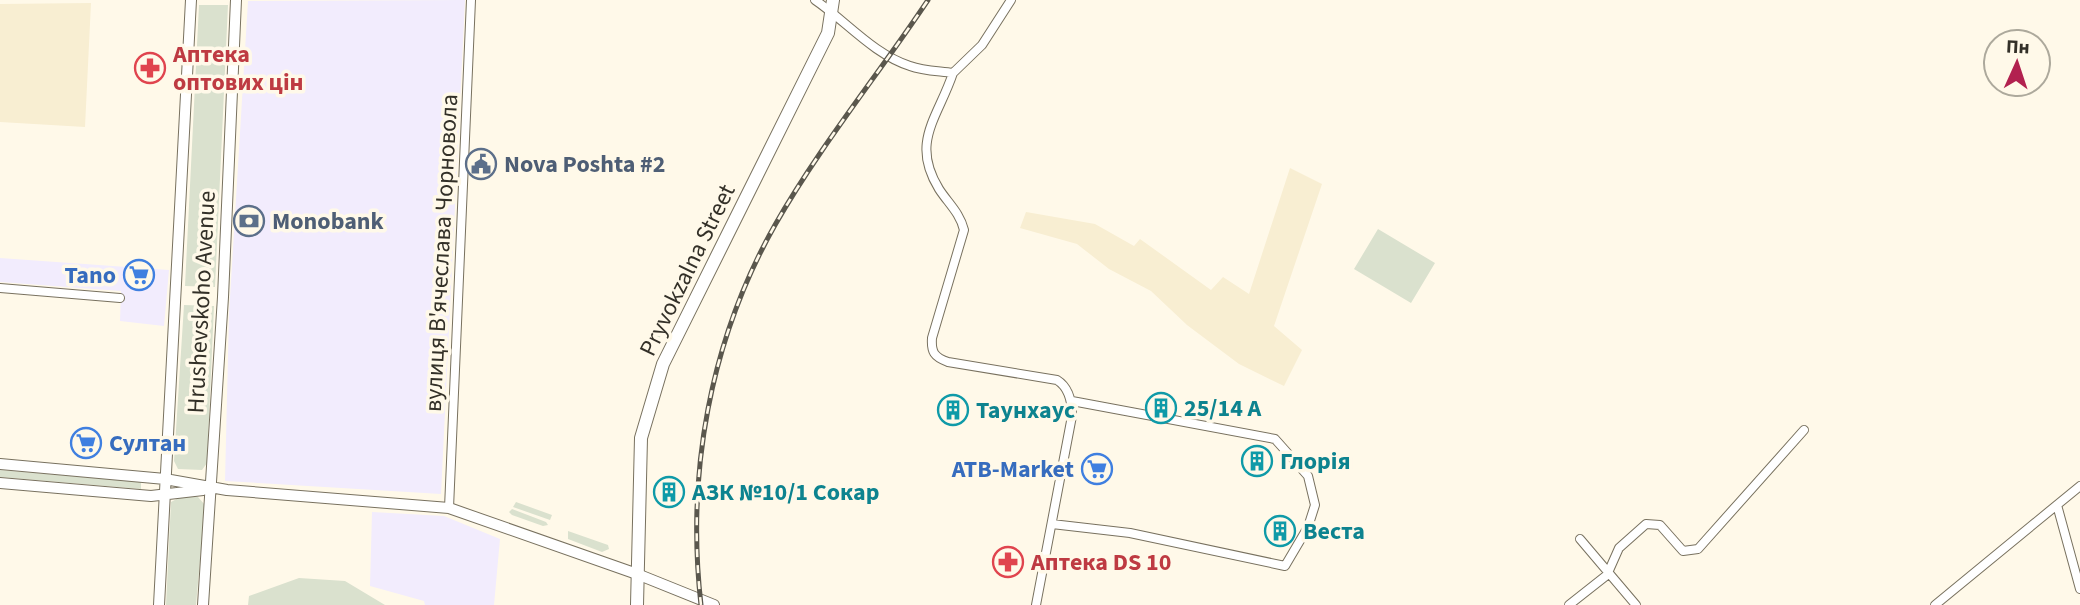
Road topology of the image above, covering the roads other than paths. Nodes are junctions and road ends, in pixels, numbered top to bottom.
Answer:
1 (191, 0) edge
2 (236, 0) edge
3 (471, 0) edge
4 (815, 0) edge
5 (1011, 0) edge
6 (833, 6) edge
7 (953, 73) junction
8 (0, 288) edge
9 (120, 298) dead end
10 (1072, 401) junction
11 (1804, 430) dead end
12 (0, 464) edge
13 (165, 479) junction
14 (0, 483) edge
15 (2080, 486) edge
16 (211, 489) junction
17 (164, 497) junction
18 (2057, 506) junction
19 (449, 508) junction
20 (1052, 524) junction
21 (1580, 539) dead end
22 (1609, 572) junction
23 (637, 574) junction
24 (2080, 589) edge
25 (159, 605) edge
26 (203, 605) edge
27 (637, 605) edge
28 (714, 605) edge
29 (1036, 605) edge
30 (1569, 605) edge
31 (1636, 605) edge
32 (1936, 605) edge

1 - 13 main road, Hrushevskoho Avenue
2 - 16 main road, Hrushevskoho Avenue
3 - 19 street, вулиця В'ячеслава Чорновола
4 - 6 street
5 - 7 street
6 - 7 street
6 - 23 main road, Pryvokzalna Street
7 - 10 street
8 - 9 street
10 - 20 street
10 - 20 street
11 - 22 street
12 - 13 main road
13 - 16 main road
13 - 17 main road, Hrushevskoho Avenue
14 - 17 main road
15 - 18 street
16 - 17 main road
16 - 19 main road
16 - 26 main road, Hrushevskoho Avenue
17 - 25 main road, Hrushevskoho Avenue
18 - 24 street
18 - 32 street
19 - 23 main road
20 - 29 street
21 - 22 street
22 - 30 street
22 - 31 street
23 - 27 main road, Pryvokzalna Street
23 - 28 main road

